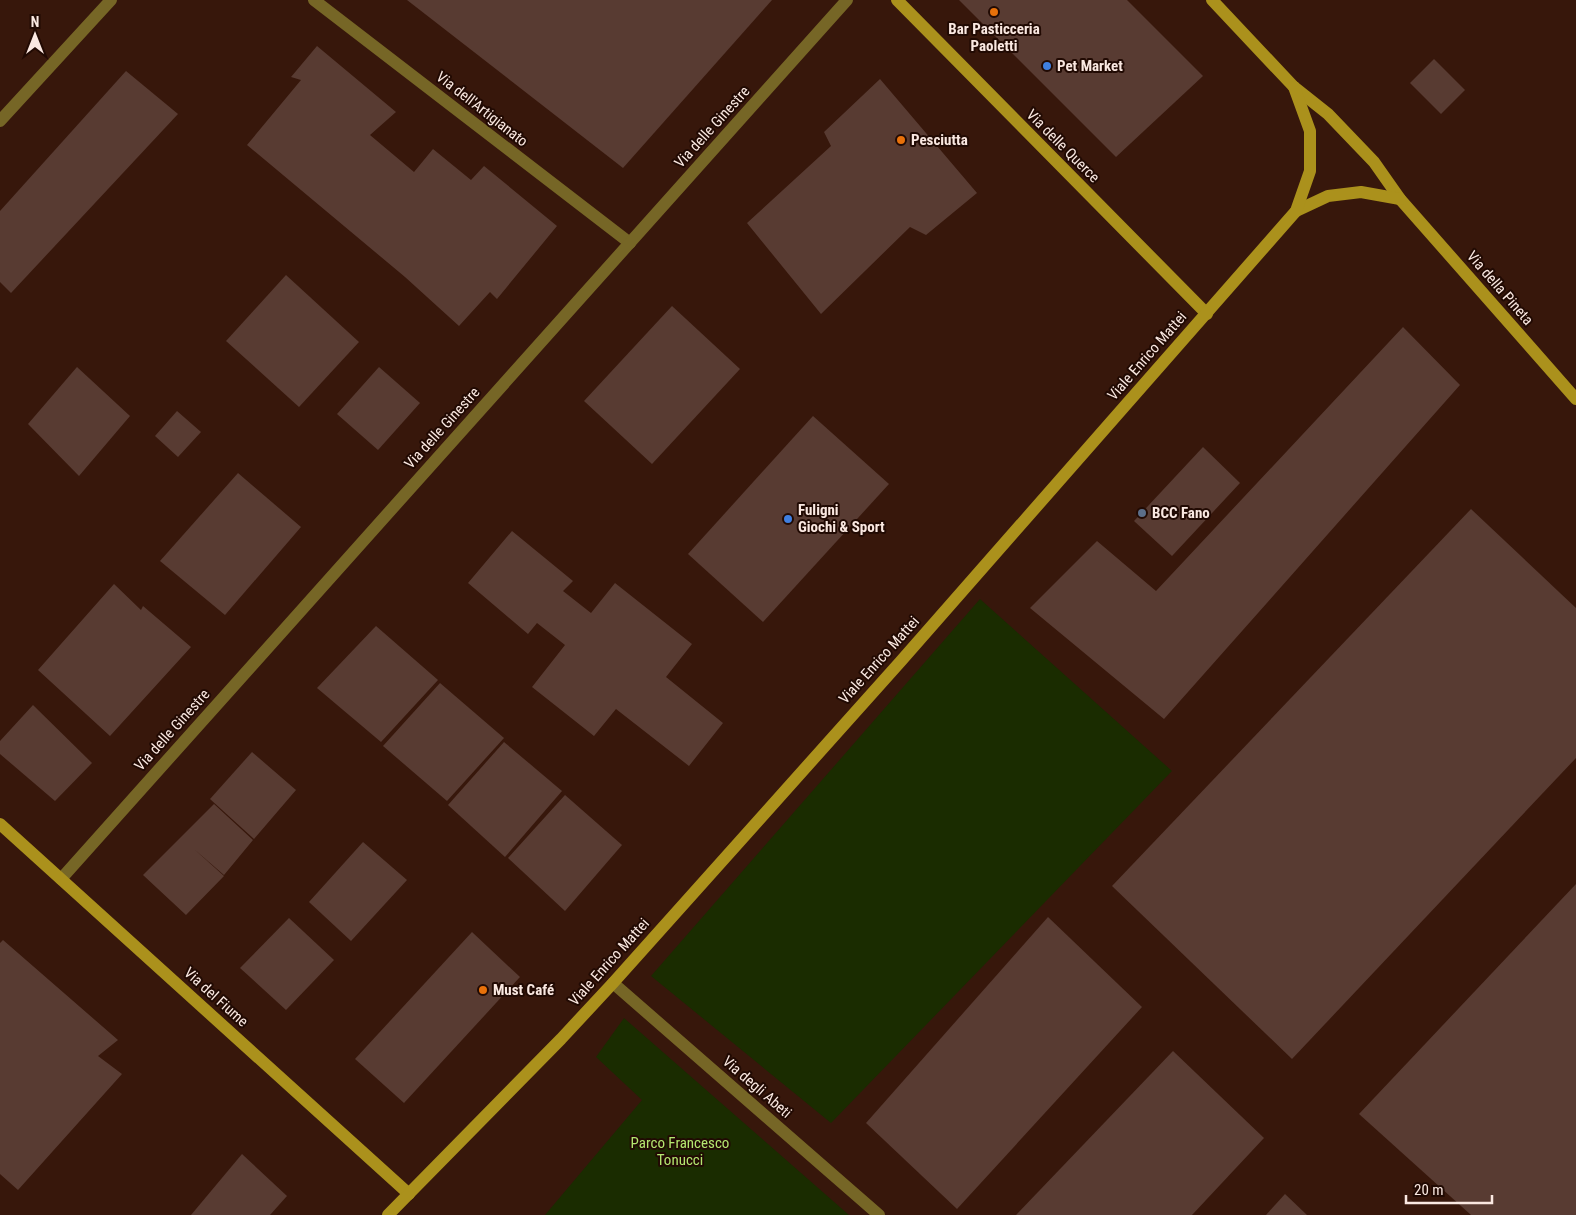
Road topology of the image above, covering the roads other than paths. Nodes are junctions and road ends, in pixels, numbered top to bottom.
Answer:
1 (111, 0) edge
2 (314, 0) edge
3 (847, 0) edge
4 (897, 0) edge
5 (1212, 0) edge
6 (1294, 87) junction
7 (0, 121) edge
8 (1400, 199) junction
9 (1296, 211) junction
10 (630, 243) junction
11 (1207, 314) junction
12 (1576, 399) edge
13 (0, 824) edge
14 (61, 879) junction
15 (613, 983) junction
16 (409, 1194) junction
17 (388, 1215) edge
18 (879, 1215) edge

1 - 7 street
2 - 10 street, Via dell'Artigianato
3 - 10 street, Via delle Ginestre
4 - 11 street, Via delle Querce
5 - 6 street, Via della Pineta
6 - 8 street, Via della Pineta
6 - 9 street, Viale Enrico Mattei
8 - 9 street
8 - 12 street, Via della Pineta
9 - 11 street, Viale Enrico Mattei
10 - 14 street, Via delle Ginestre
11 - 15 street, Viale Enrico Mattei
13 - 14 street, Via del Fiume
14 - 16 street, Via del Fiume
15 - 16 street, Viale Enrico Mattei
15 - 18 street, Via degli Abeti
16 - 17 street, Viale Enrico Mattei

